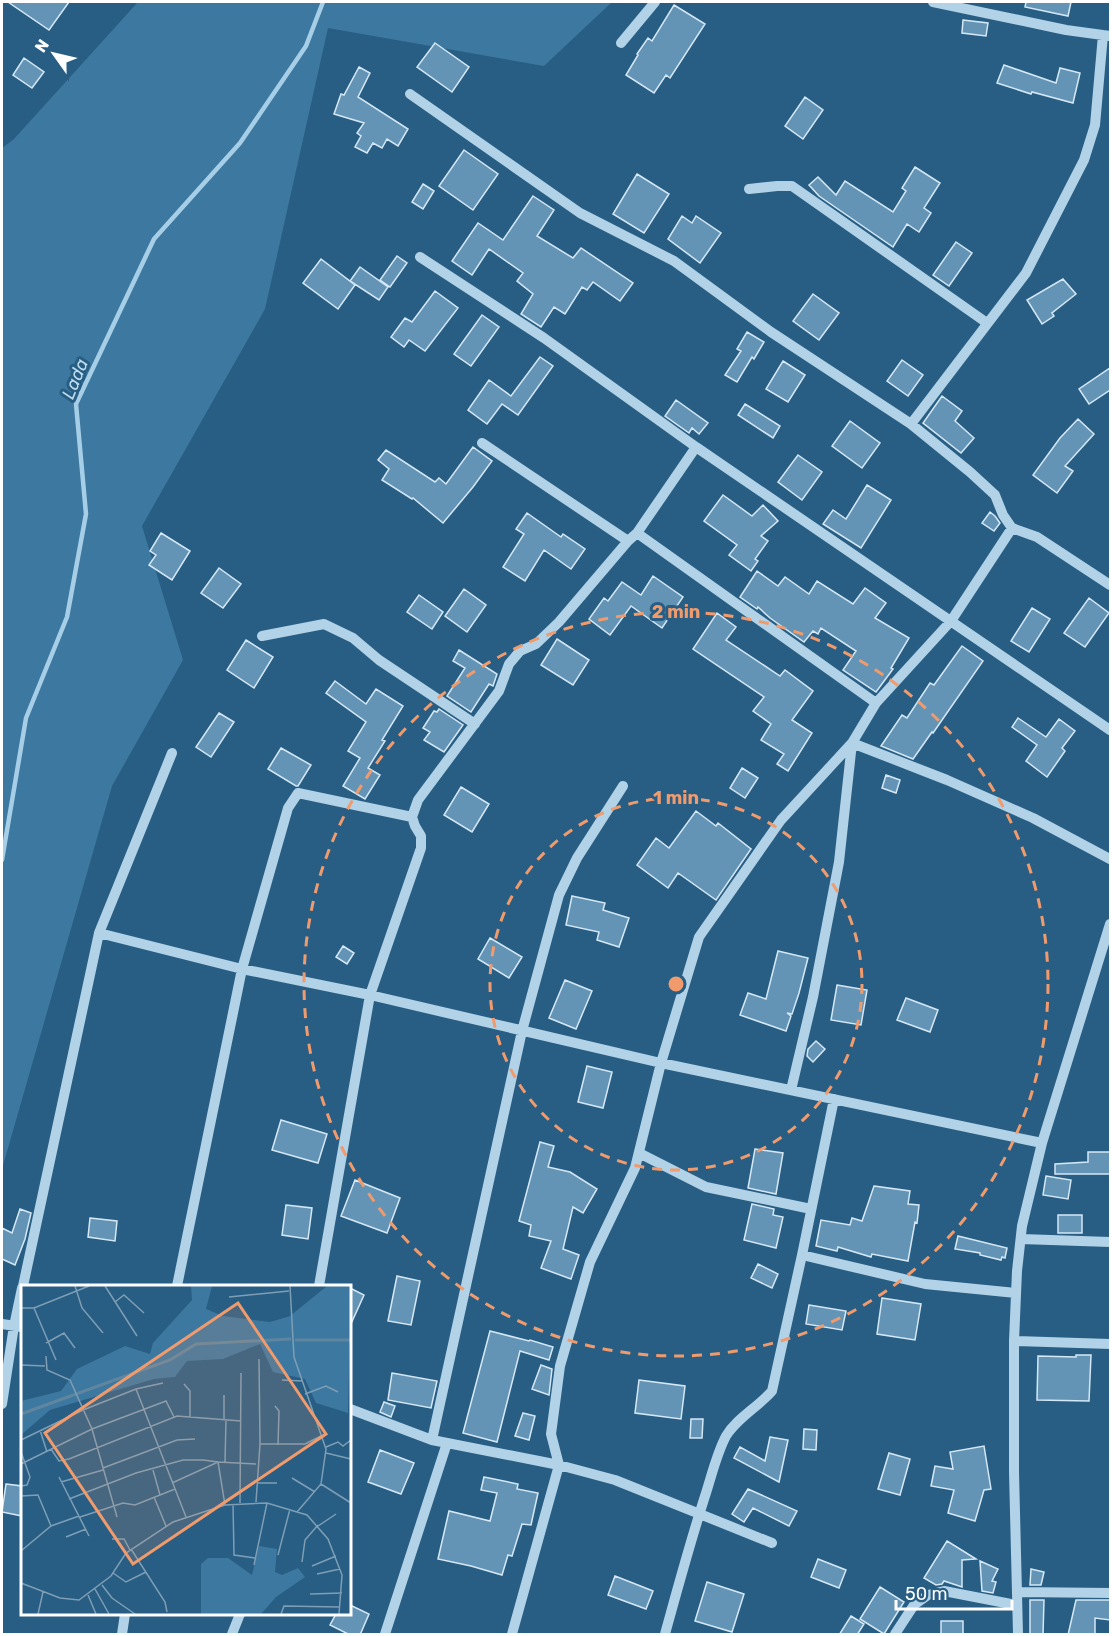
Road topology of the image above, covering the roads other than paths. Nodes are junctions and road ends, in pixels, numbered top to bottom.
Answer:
1 (655, 2) edge
2 (933, 2) edge
3 (1107, 36) edge
4 (621, 43) dead end
5 (410, 94) dead end
6 (749, 189) dead end
7 (420, 257) dead end
8 (987, 323) junction
9 (911, 424) junction
10 (483, 443) dead end
11 (696, 447) junction
12 (1012, 528) junction
13 (638, 532) junction
14 (628, 541) junction
15 (1110, 585) edge
16 (951, 621) junction
17 (262, 636) dead end
18 (876, 703) junction
19 (476, 724) junction
20 (1110, 730) edge
21 (852, 743) junction
22 (172, 753) dead end
23 (623, 786) dead end
24 (412, 817) junction
25 (1110, 859) edge
26 (1110, 924) edge
27 (99, 933) junction
28 (242, 969) junction
29 (370, 995) junction
30 (522, 1031) junction
31 (661, 1063) junction
32 (791, 1090) junction
33 (834, 1099) junction
34 (1042, 1143) junction
35 (639, 1153) junction
36 (811, 1209) junction
37 (1021, 1239) junction
38 (1110, 1242) edge
39 (802, 1255) junction
40 (23, 1285) edge
41 (177, 1285) edge
42 (319, 1285) edge
43 (1016, 1293) junction
44 (21, 1303) edge
45 (2, 1324) edge
46 (18, 1327) edge
47 (1014, 1341) junction
48 (1110, 1344) edge
49 (2, 1404) edge
50 (351, 1409) edge
51 (432, 1440) junction
52 (447, 1443) junction
53 (559, 1465) junction
54 (699, 1514) junction
55 (772, 1543) dead end
56 (1017, 1592) junction
57 (1110, 1593) edge
58 (1016, 1605) junction
59 (125, 1615) edge
60 (240, 1615) edge
61 (122, 1635) edge
62 (232, 1635) edge
63 (385, 1635) edge
64 (512, 1635) edge
65 (665, 1635) edge
66 (896, 1635) edge
67 (1018, 1635) edge

1 - 4 street
2 - 3 street
3 - 8 street
5 - 9 street
6 - 8 street
7 - 11 street
8 - 9 street
9 - 12 street
10 - 14 street
11 - 13 street
11 - 16 street
12 - 15 street
12 - 16 street
13 - 14 street
13 - 18 street
14 - 19 street
16 - 18 street
16 - 20 street
17 - 19 street
18 - 21 street
19 - 24 street
21 - 25 street
21 - 31 street
21 - 32 street
22 - 27 street
23 - 30 street
24 - 28 street
24 - 29 street
26 - 34 street
27 - 28 street
27 - 40 street
28 - 29 street
28 - 41 street
29 - 30 street
29 - 42 street
30 - 31 street
30 - 51 street
31 - 32 street
31 - 35 street
32 - 33 street
33 - 34 street
33 - 36 street
34 - 37 street
35 - 36 street
35 - 53 street
36 - 39 street
37 - 38 street
37 - 43 street
39 - 43 street
39 - 54 street
43 - 47 street
44 - 46 street
45 - 46 street
46 - 49 street
47 - 48 street
47 - 56 street
50 - 51 street
51 - 52 street
52 - 53 street
52 - 63 street
53 - 54 street
53 - 64 street
54 - 55 street
54 - 65 street
56 - 57 street
56 - 58 street
58 - 66 street
58 - 67 street
59 - 61 street
60 - 62 street

